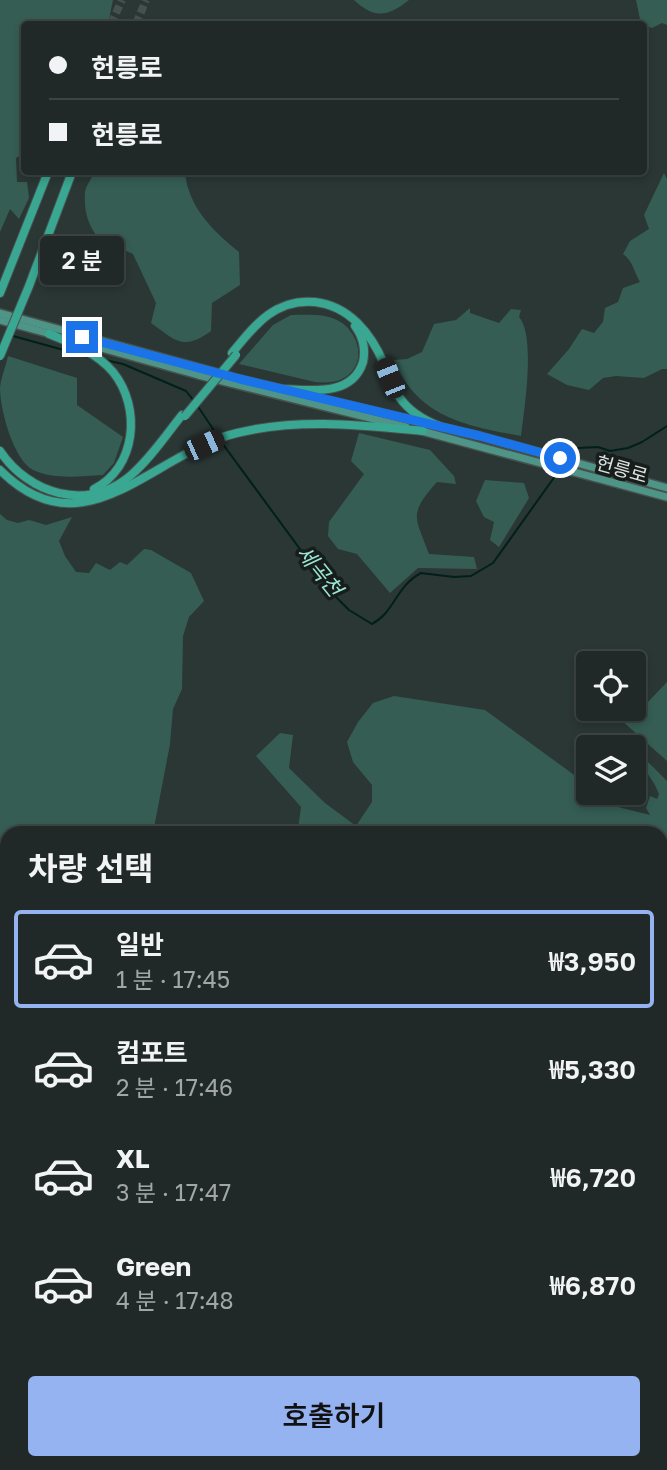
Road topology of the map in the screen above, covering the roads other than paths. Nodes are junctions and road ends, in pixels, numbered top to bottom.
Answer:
1 (47, 175) edge
2 (71, 175) edge
3 (0, 293) edge
4 (0, 313) edge
5 (0, 320) edge
6 (49, 334) junction
7 (234, 354) junction
8 (0, 356) edge
9 (282, 389) junction
10 (439, 426) junction
11 (423, 431) junction
12 (0, 450) edge
13 (0, 470) edge
14 (667, 488) edge
15 (667, 497) edge
16 (84, 498) junction

1 - 3 highway
2 - 8 highway, bridge
4 - 9 main road, 헌릉로
5 - 6 main road, 헌릉로
6 - 11 main road, 헌릉로
6 - 16 highway
7 - 9 highway
7 - 10 highway
7 - 16 highway, bridge
9 - 10 main road, 헌릉로
10 - 14 main road, 헌릉로
11 - 15 main road, 헌릉로
11 - 16 highway
12 - 16 highway
13 - 16 highway

